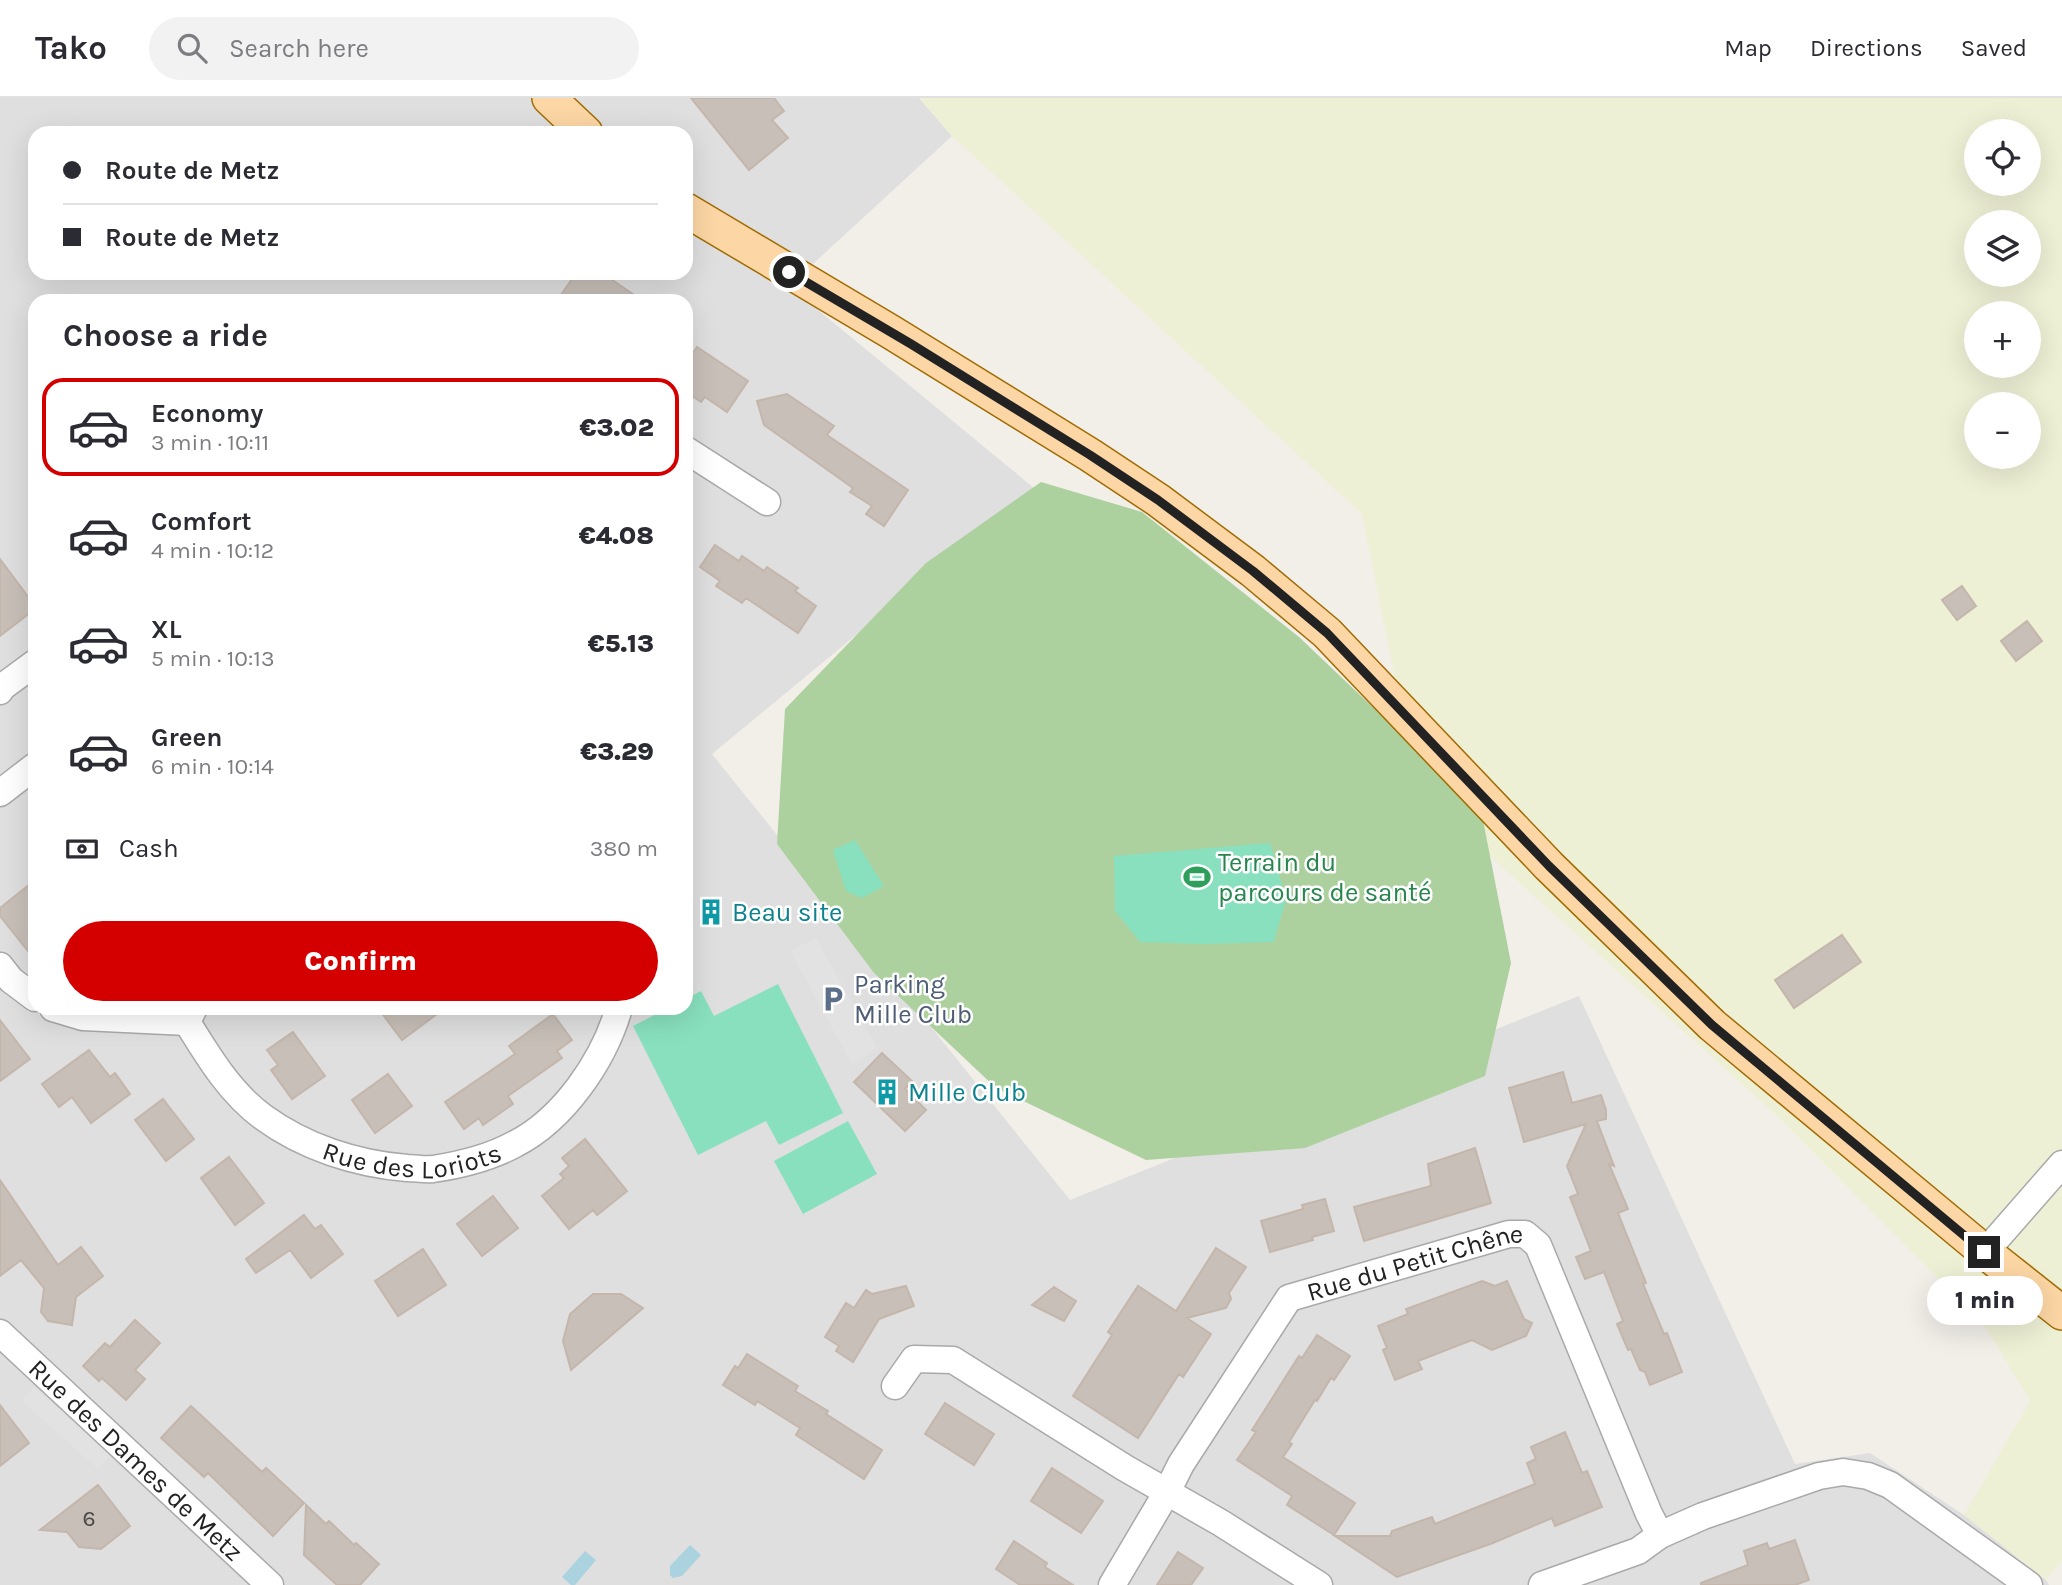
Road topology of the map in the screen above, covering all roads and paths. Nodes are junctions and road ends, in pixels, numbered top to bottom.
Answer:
1 (549, 98) edge
2 (579, 126) edge
3 (693, 214) edge
4 (693, 454) edge
5 (767, 502) dead end
6 (28, 668) edge
7 (0, 691) edge
8 (28, 771) edge
9 (0, 793) edge
10 (0, 966) edge
11 (28, 992) edge
12 (76, 1015) edge
13 (191, 1015) edge
14 (617, 1015) edge
15 (2062, 1164) edge
16 (1984, 1252) junction
17 (2062, 1313) edge
18 (2, 1340) edge
19 (895, 1386) dead end
20 (1167, 1492) junction
21 (1660, 1535) junction
22 (270, 1585) edge
23 (1112, 1585) edge
24 (1319, 1585) edge
25 (1542, 1585) edge
26 (2029, 1585) edge

1 - 2 main road
3 - 16 main road
4 - 5 street
6 - 7 street
8 - 9 street
10 - 11 street
12 - 13 street
13 - 14 street, Rue des Loriots
15 - 16 street
16 - 17 main road
18 - 22 street, Rue des Dames de Metz
19 - 20 street
20 - 21 street, Rue du Petit Chêne
20 - 23 street
20 - 24 street
21 - 25 street
21 - 26 street

